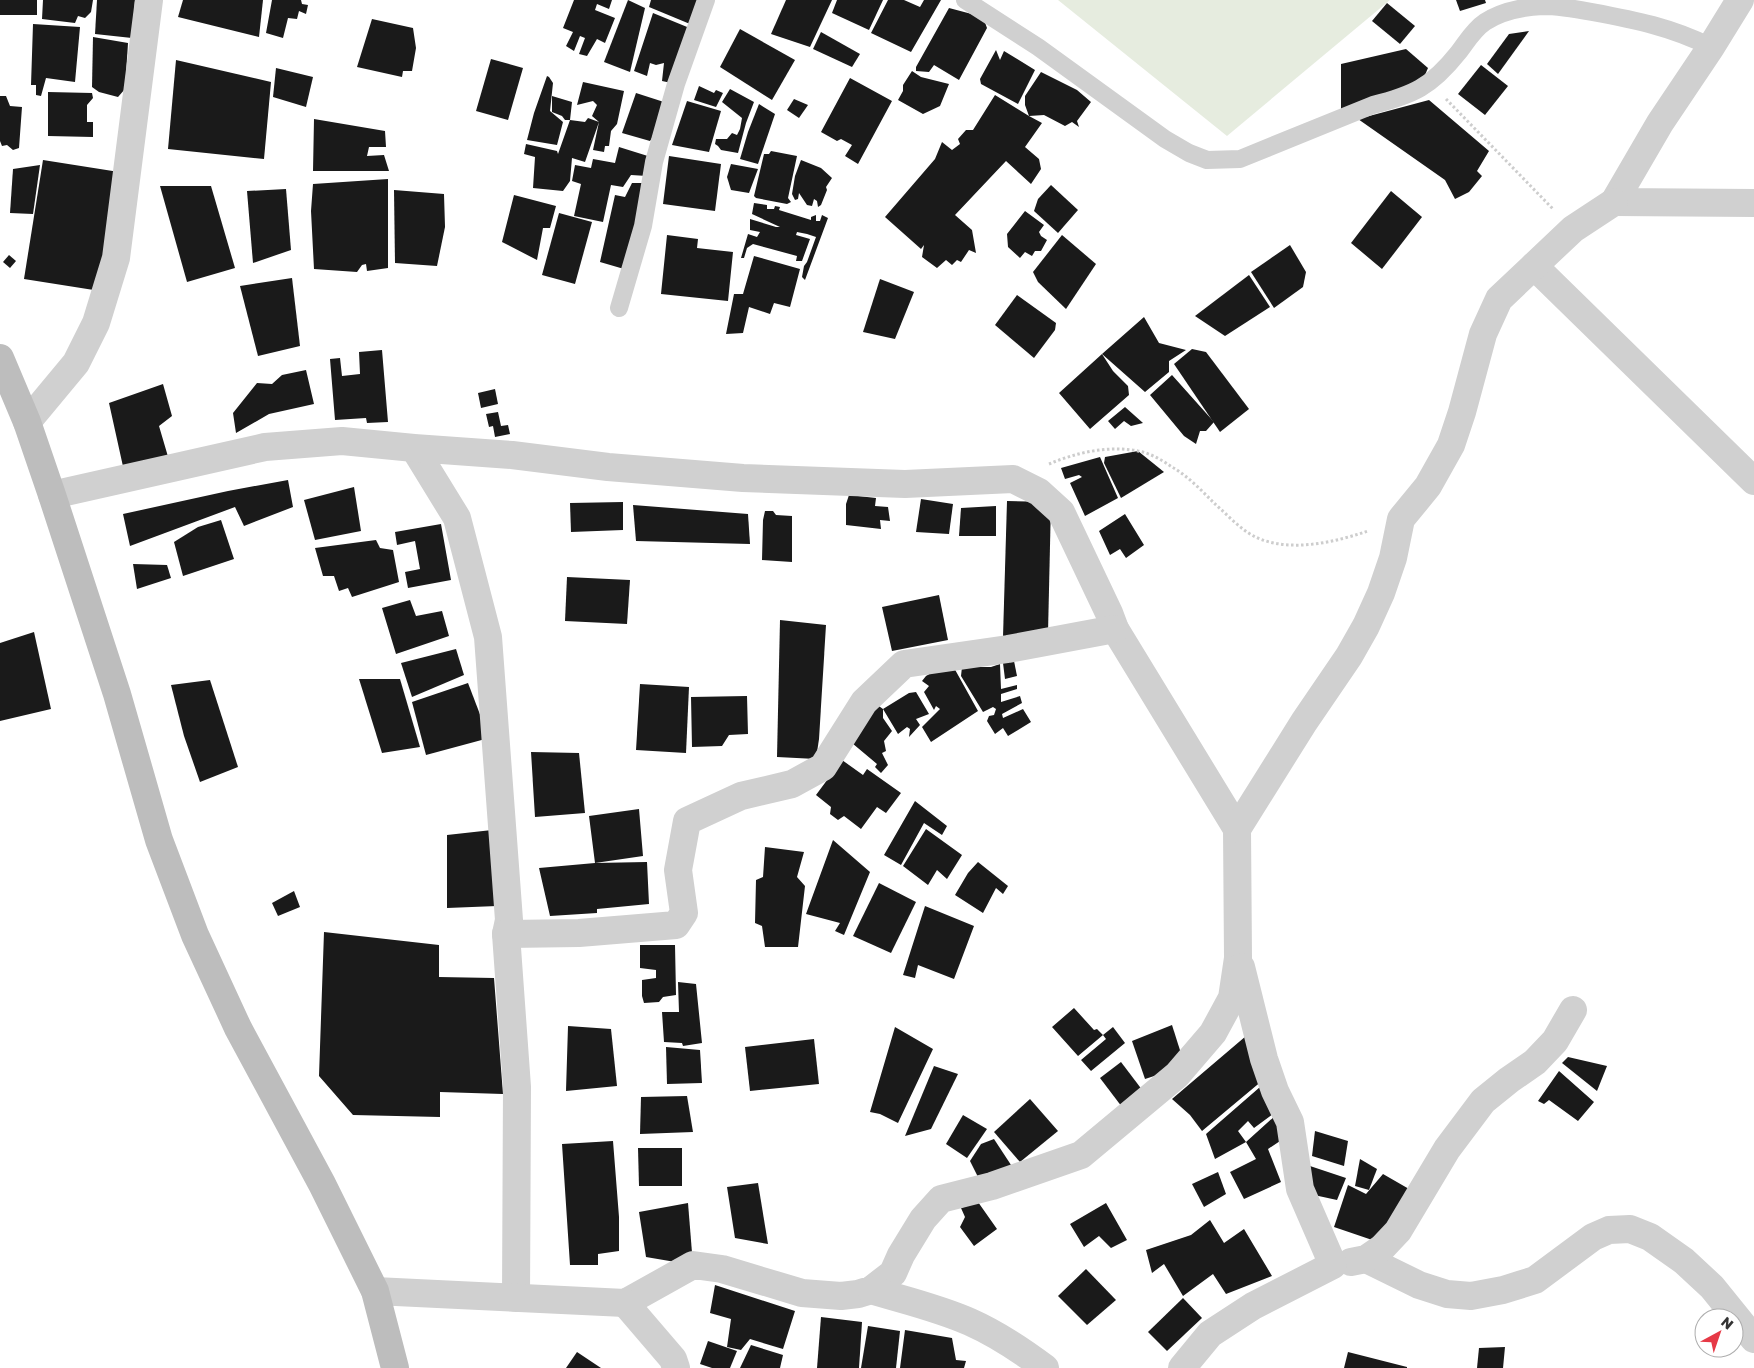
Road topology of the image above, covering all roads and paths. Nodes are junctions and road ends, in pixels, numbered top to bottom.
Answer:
1 (149, 0) edge
2 (706, 0) edge
3 (965, 0) edge
4 (1740, 0) edge
5 (1711, 48) junction
6 (1430, 82) junction
7 (1614, 202) junction
8 (1754, 202) edge
9 (1573, 229) junction
10 (1534, 266) junction
11 (619, 308) dead end
12 (0, 358) edge
13 (27, 422) junction
14 (414, 448) junction
15 (1014, 479) junction
16 (1754, 482) edge
17 (52, 495) junction
18 (1401, 519) junction
19 (1115, 629) junction
20 (1237, 829) junction
21 (506, 934) junction
22 (1238, 958) junction
23 (1573, 1010) dead end
24 (1366, 1259) junction
25 (1332, 1265) junction
26 (871, 1290) junction
27 (375, 1291) junction
28 (516, 1298) junction
29 (625, 1303) junction
30 (1754, 1339) edge
31 (395, 1368) edge
32 (676, 1368) edge
33 (1045, 1368) edge
34 (1182, 1368) edge

1 - 13 street
2 - 11 lane
3 - 6 lane
4 - 5 street
5 - 6 lane
5 - 7 street
6 - 9 path
7 - 8 street
7 - 9 street
9 - 10 street
10 - 16 street
10 - 18 street
12 - 13 street
13 - 17 street
14 - 15 street
14 - 17 street
14 - 21 street
15 - 18 path
15 - 19 street
17 - 27 street
18 - 20 street
19 - 20 street
19 - 21 street
20 - 22 street
21 - 28 street
22 - 25 street
22 - 26 street
23 - 24 street
24 - 25 street
24 - 30 street
25 - 34 street
26 - 29 street
26 - 33 street
27 - 28 street
27 - 31 street
28 - 29 street
29 - 32 street

